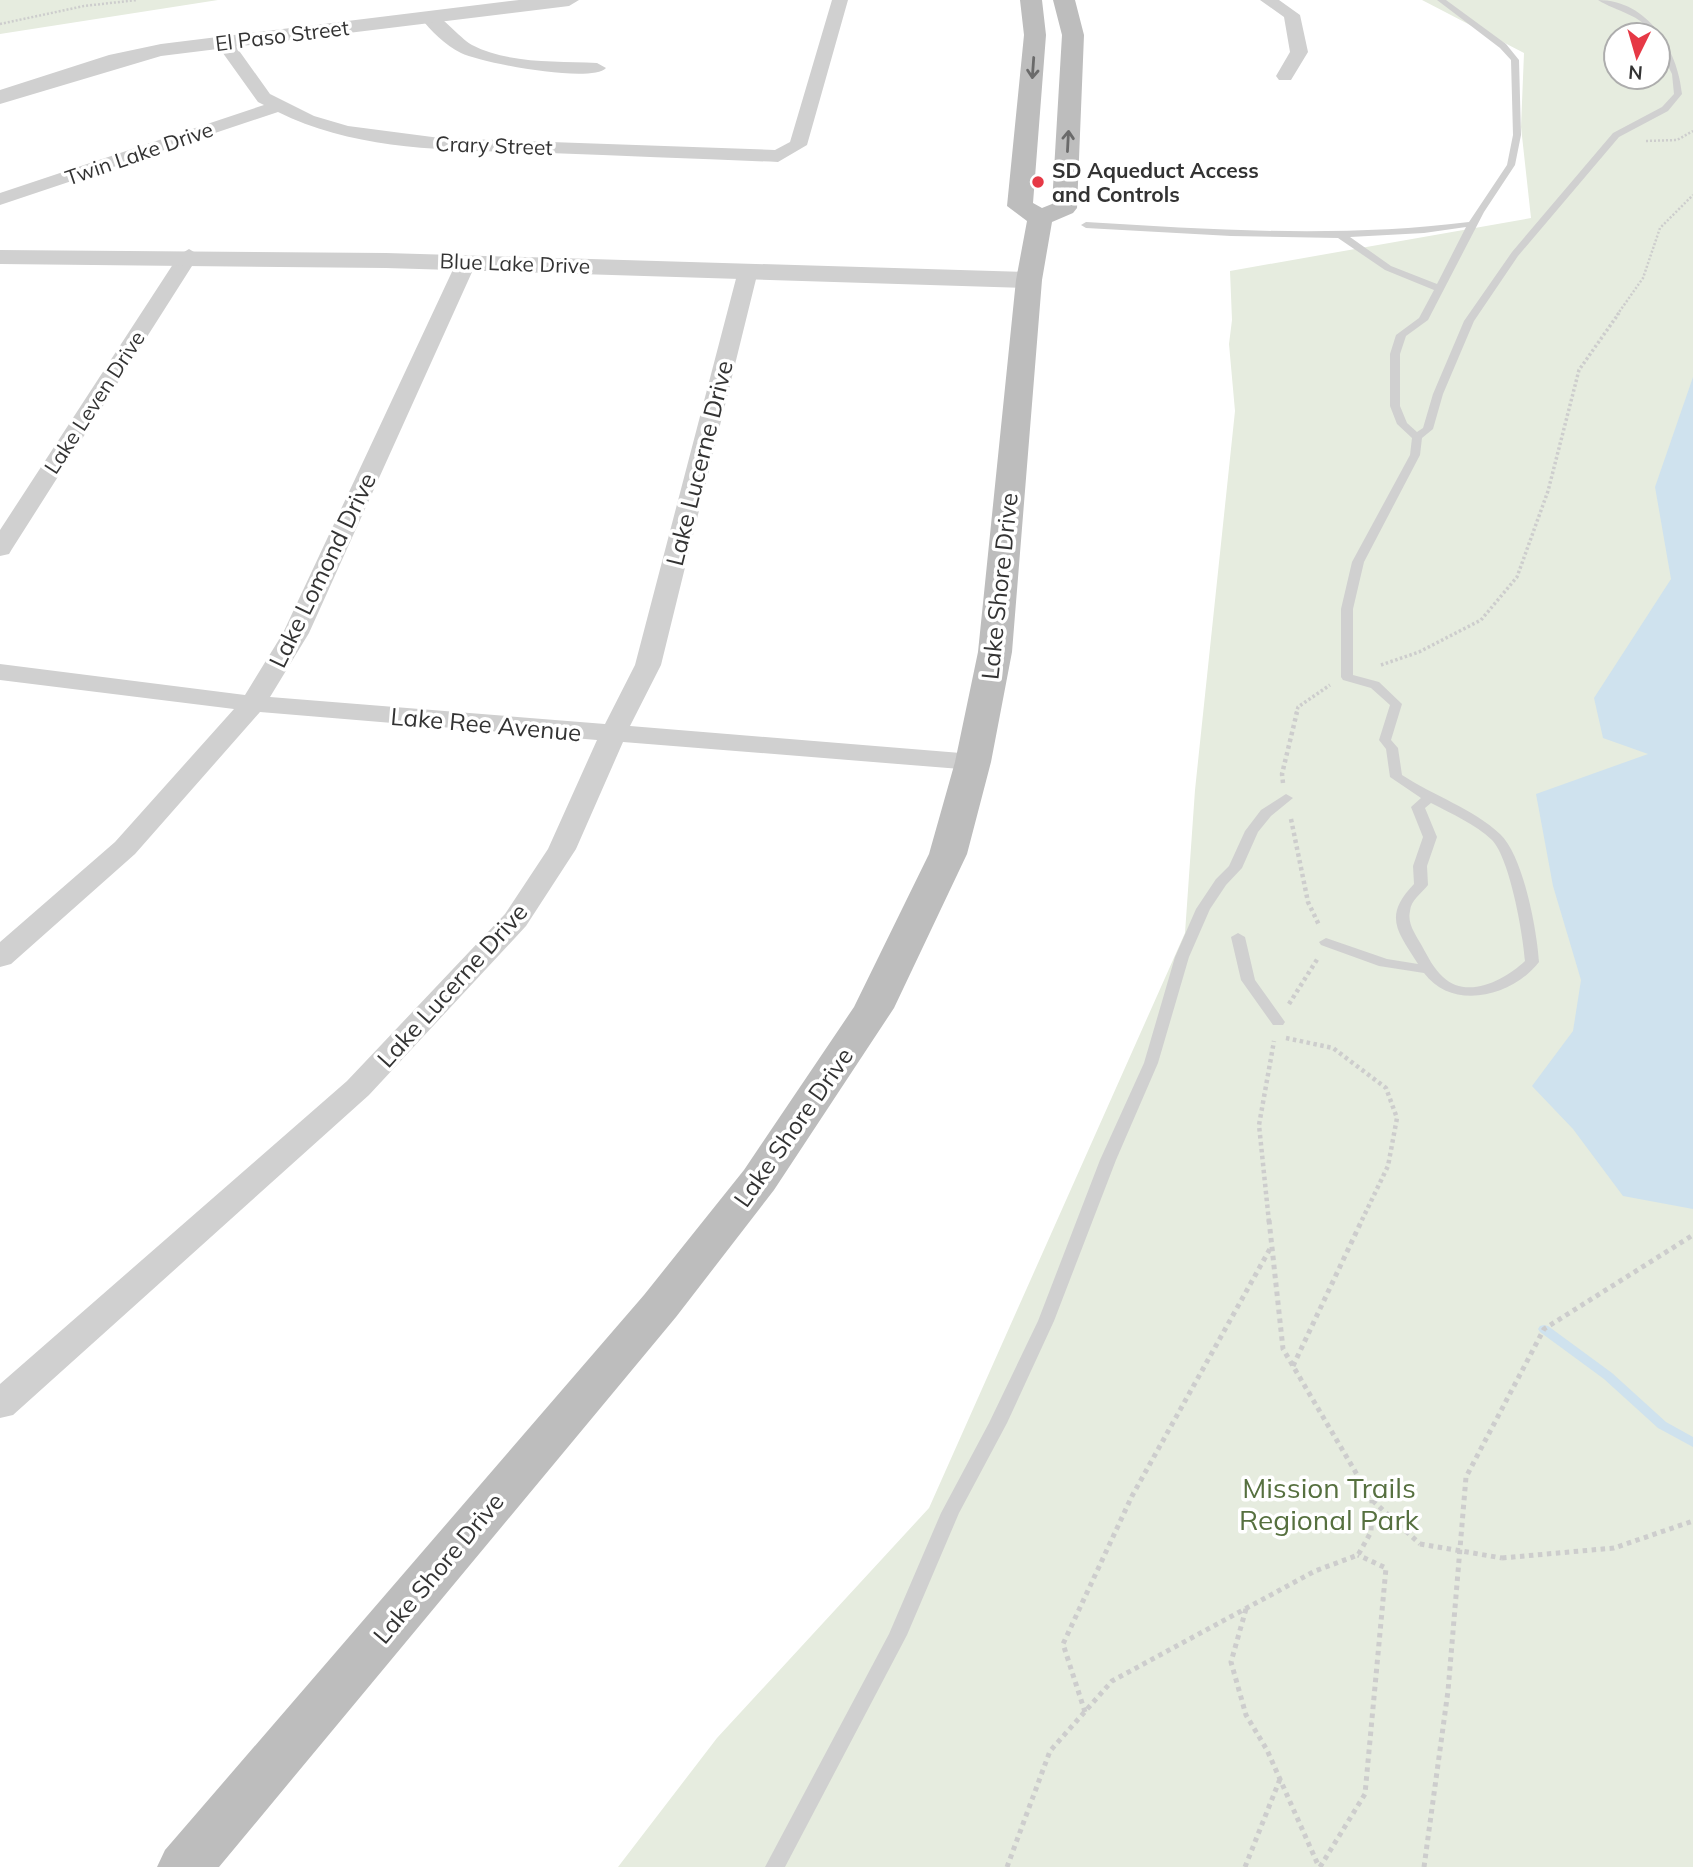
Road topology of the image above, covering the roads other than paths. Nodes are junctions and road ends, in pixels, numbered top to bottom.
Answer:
1 (569, 0) edge
2 (840, 0) edge
3 (1031, 0) edge
4 (1064, 0) edge
5 (1268, 0) edge
6 (1441, 0) edge
7 (1602, 0) edge
8 (429, 17) junction
9 (1644, 21) edge
10 (224, 41) junction
11 (1672, 66) edge
12 (597, 68) dead end
13 (1285, 76) dead end
14 (0, 97) edge
15 (278, 106) junction
16 (0, 199) edge
17 (1040, 218) junction
18 (1472, 224) junction
19 (1086, 225) dead end
20 (1340, 236) junction
21 (189, 255) junction
22 (0, 257) edge
23 (467, 261) junction
24 (748, 271) junction
25 (1029, 280) junction
26 (1440, 289) junction
27 (1417, 438) junction
28 (0, 549) edge
29 (0, 672) edge
30 (253, 704) junction
31 (613, 734) junction
32 (973, 762) junction
33 (1286, 798) road end
34 (1429, 798) junction
35 (1238, 937) dead end
36 (1326, 942) road end
37 (0, 958) edge
38 (1430, 970) junction
39 (1278, 1022) road end
40 (0, 1405) edge
41 (185, 1867) edge
42 (775, 1867) edge

1 - 8 street, El Paso Street
2 - 15 street, Crary Street
3 -> 17 main road
17 -> 4 main road
5 - 13 street
6 - 18 lane
7 - 9 lane
8 - 10 street, El Paso Street
8 - 12 street
10 - 14 street, El Paso Street
10 - 15 street, Crary Street
11 - 27 lane
15 - 16 street, Twin Lake Drive
17 - 25 main road, Lake Shore Drive
18 - 20 lane
18 - 26 lane
19 - 20 lane
20 - 26 lane
21 - 22 street, Blue Lake Drive
21 - 23 street, Blue Lake Drive
21 - 28 street, Lake Leven Drive
23 - 24 street, Blue Lake Drive
23 - 30 street, Lake Lomond Drive
24 - 25 street, Blue Lake Drive
24 - 31 street, Lake Lucerne Drive
25 - 32 main road, Lake Shore Drive
26 - 27 lane
27 - 34 lane
29 - 30 street, Lake Ree Avenue
30 - 31 street, Lake Ree Avenue
30 - 37 street, Lake Lomond Drive
31 - 32 street, Lake Ree Avenue
31 - 40 street, Lake Lucerne Drive
32 - 41 main road, Lake Shore Drive
33 - 42 lane
34 - 38 lane
34 - 38 lane
35 - 39 lane
36 - 38 lane

